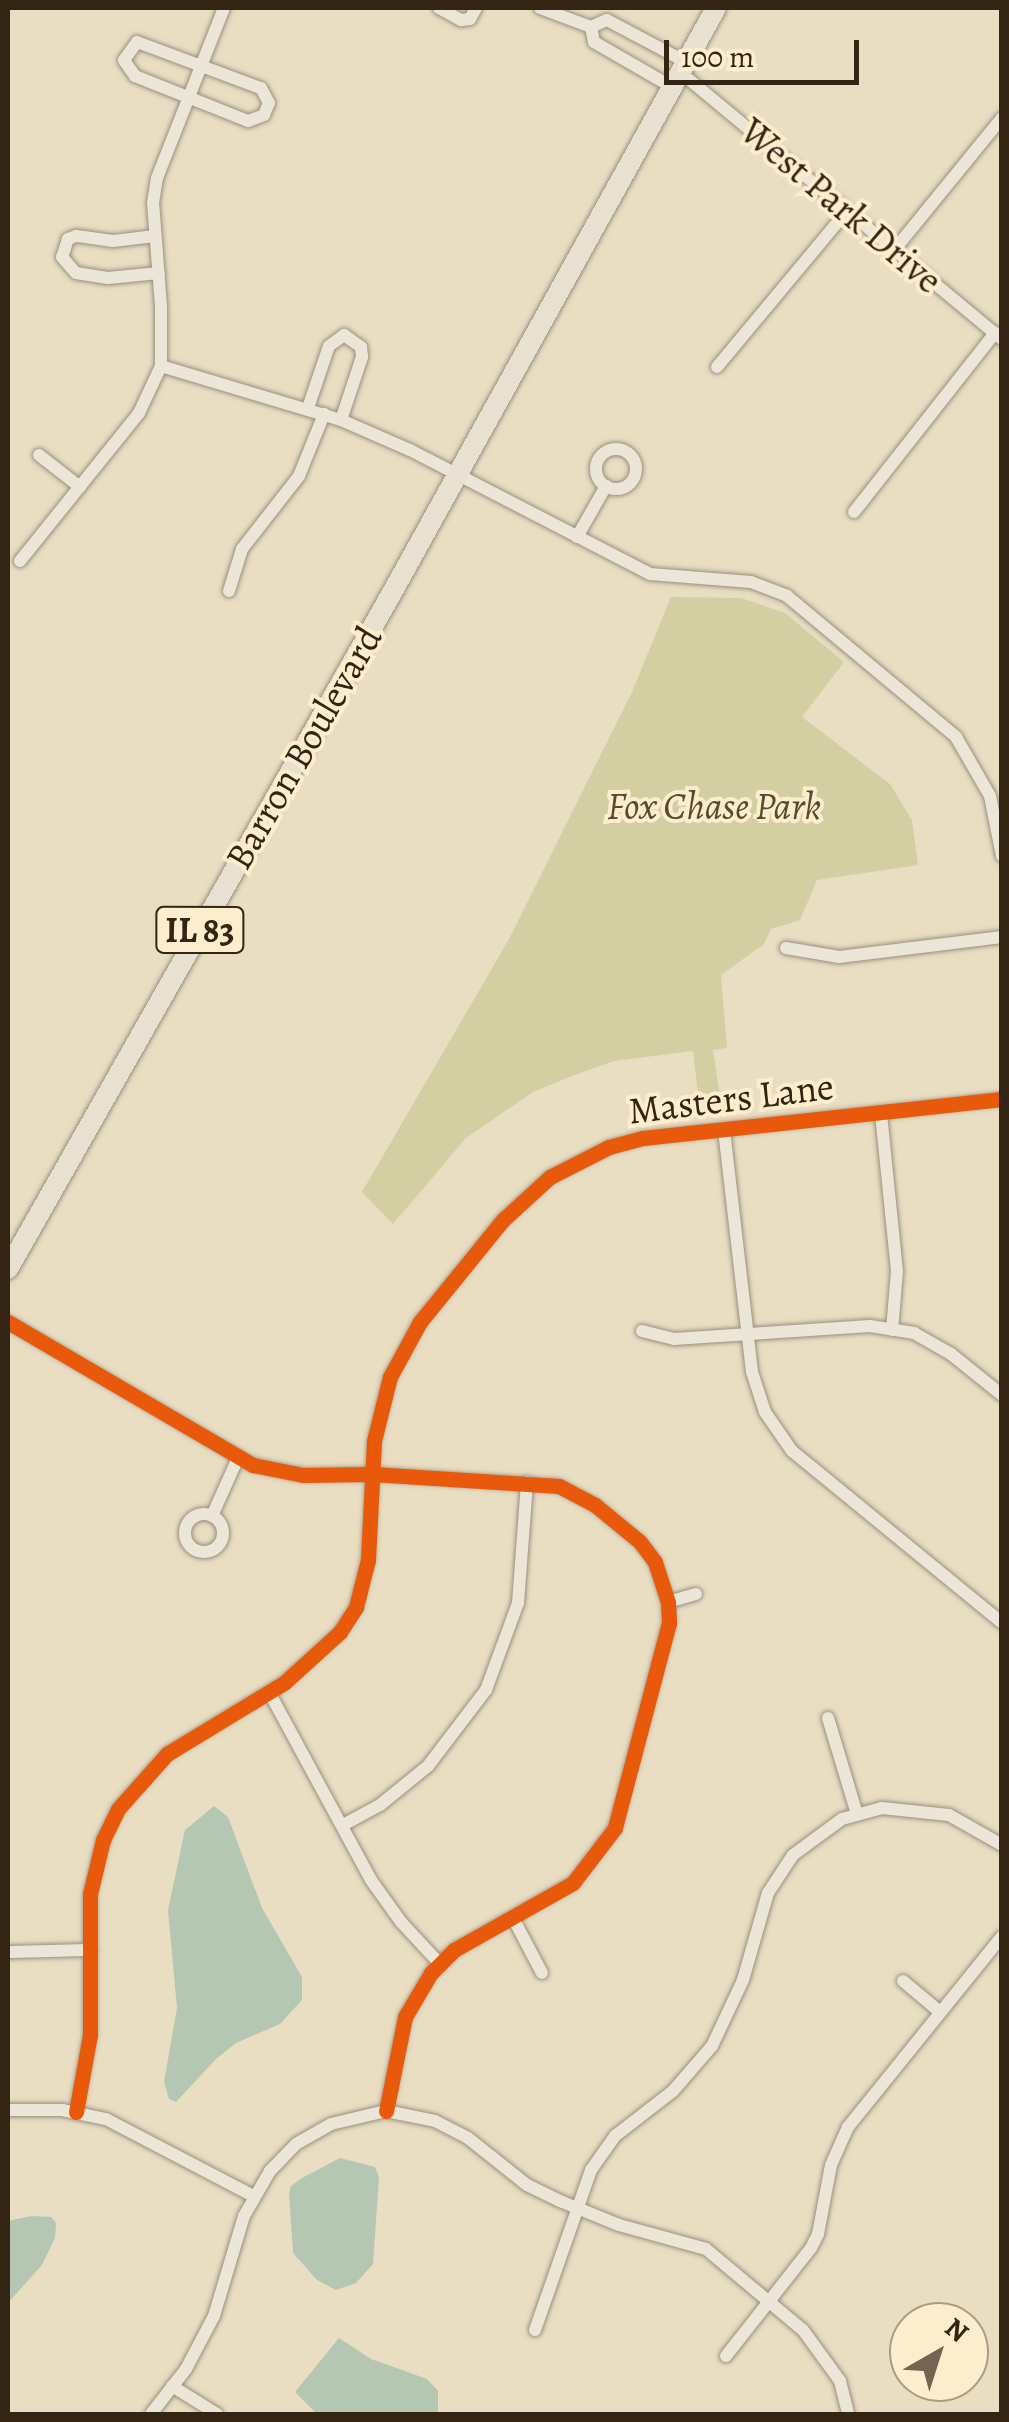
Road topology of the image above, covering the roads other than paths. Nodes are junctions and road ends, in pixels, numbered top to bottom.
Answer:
1 (224, 8) edge
2 (439, 8) edge
3 (476, 8) edge
4 (540, 8) edge
5 (716, 8) edge
6 (591, 27) junction
7 (203, 64) junction
8 (679, 74) junction
9 (190, 98) junction
10 (1002, 118) edge
11 (848, 210) junction
12 (156, 236) junction
13 (895, 249) junction
14 (158, 272) junction
15 (998, 336) edge
16 (161, 366) junction
17 (717, 367) dead end
18 (308, 408) junction
19 (324, 414) junction
20 (341, 420) junction
21 (40, 456) dead end
22 (456, 474) junction
23 (606, 486) dead end
24 (80, 487) junction
25 (854, 512) dead end
26 (577, 538) junction
27 (20, 560) dead end
28 (229, 591) dead end
29 (1001, 847) edge
30 (1002, 937) edge
31 (786, 948) dead end
32 (1002, 1099) edge
33 (881, 1114) junction
34 (724, 1130) junction
35 (8, 1270) edge
36 (8, 1322) edge
37 (892, 1330) junction
38 (642, 1331) dead end
39 (748, 1335) junction
40 (1000, 1391) edge
41 (238, 1458) junction
42 (372, 1474) junction
43 (527, 1482) junction
44 (212, 1516) dead end
45 (696, 1594) dead end
46 (668, 1602) junction
47 (1002, 1623) edge
48 (269, 1692) junction
49 (828, 1718) dead end
50 (857, 1814) junction
51 (343, 1826) junction
52 (1002, 1845) edge
53 (513, 1918) junction
54 (1002, 1936) edge
55 (91, 1950) junction
56 (8, 1952) edge
57 (440, 1964) junction
58 (542, 1973) dead end
59 (903, 1980) dead end
60 (940, 2012) junction
61 (8, 2110) edge
62 (386, 2110) junction
63 (76, 2112) junction
64 (253, 2196) junction
65 (576, 2208) junction
66 (770, 2300) junction
67 (534, 2330) dead end
68 (726, 2356) dead end
69 (172, 2386) junction
70 (150, 2414) edge
71 (217, 2414) edge
72 (848, 2414) edge

1 - 7 street
2 - 3 street
4 - 6 street
5 - 8 main road, IL 83
6 - 8 street
6 - 8 street
7 - 9 street
7 - 9 street
7 - 9 street
8 - 11 street, West Park Drive
8 - 22 main road, IL 83
9 - 12 street
10 - 13 street
11 - 13 street, West Park Drive
11 - 17 street
12 - 14 street
12 - 14 street
13 - 15 street, West Park Drive
14 - 16 street
15 - 25 street
16 - 18 street
16 - 24 street
18 - 19 street
18 - 20 street
19 - 20 street
19 - 28 street
20 - 22 street
21 - 24 street
22 - 26 street
22 - 35 main road, Barron Boulevard / IL 83
23 - 26 street
24 - 27 street
26 - 29 street
30 - 31 street
32 - 33 street, Masters Lane
33 - 34 street, Masters Lane
33 - 37 street
34 - 39 street
34 - 42 street, Masters Lane
36 - 41 street
37 - 39 street
37 - 40 street
38 - 39 street
39 - 47 street
41 - 42 street
41 - 44 street
42 - 43 street
42 - 48 street, Masters Lane
43 - 46 street
43 - 51 street
45 - 46 street
46 - 53 street
48 - 51 street
48 - 55 street, Masters Lane
49 - 50 street
50 - 52 street
50 - 65 street
51 - 57 street
53 - 57 street
53 - 58 street
54 - 60 street
55 - 56 street
55 - 63 street, Masters Lane
57 - 62 street
59 - 60 street
60 - 66 street
61 - 63 street
62 - 64 street
62 - 65 street
63 - 64 street
64 - 69 street
65 - 66 street
65 - 67 street
66 - 68 street
66 - 72 street
69 - 70 street
69 - 71 street

